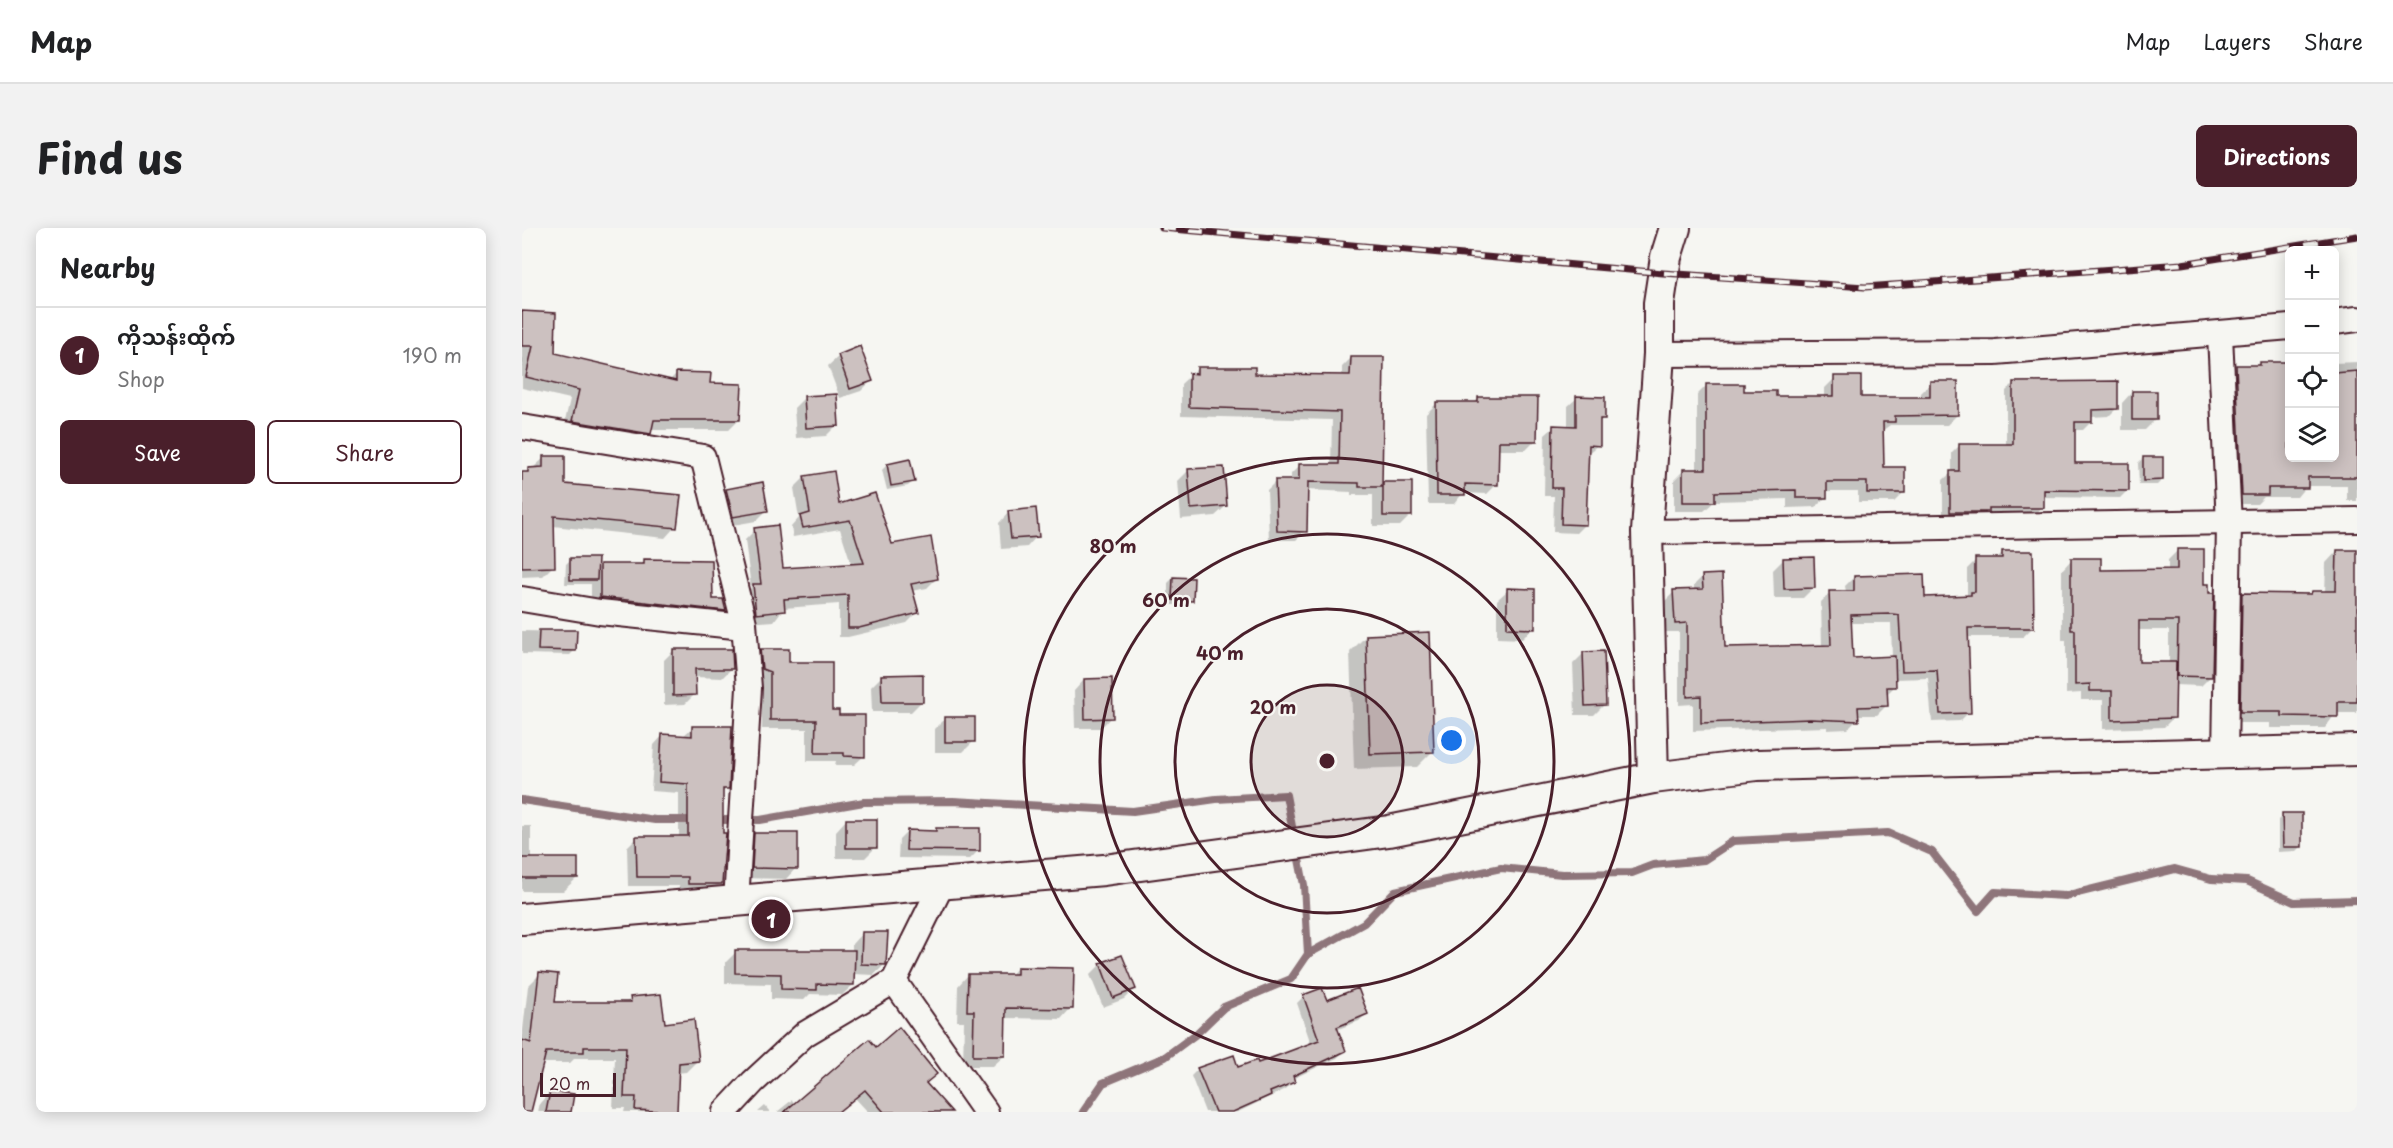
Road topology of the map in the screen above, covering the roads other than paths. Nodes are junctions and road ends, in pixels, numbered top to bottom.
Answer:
1 (1675, 228) edge
2 (2357, 319) edge
3 (2339, 321) edge
4 (2285, 327) edge
5 (2220, 335) junction
6 (1659, 354) junction
7 (522, 427) edge
8 (2357, 520) edge
9 (2229, 524) junction
10 (1647, 532) junction
11 (522, 599) edge
12 (744, 627) junction
13 (2357, 750) edge
14 (2225, 754) junction
15 (1653, 778) junction
16 (942, 884) junction
17 (736, 902) junction
18 (522, 919) edge
19 (894, 981) junction
20 (725, 1112) edge
21 (986, 1112) edge

1 - 6 street
2 - 3 street
4 - 5 street
5 - 6 street
5 - 9 street
6 - 10 street
7 - 12 street
8 - 9 street
9 - 10 street
9 - 14 street
10 - 15 street
11 - 12 street
12 - 17 street
13 - 14 street
14 - 15 street
15 - 16 street
16 - 17 street
16 - 19 street
17 - 18 street
19 - 20 street
19 - 21 street

